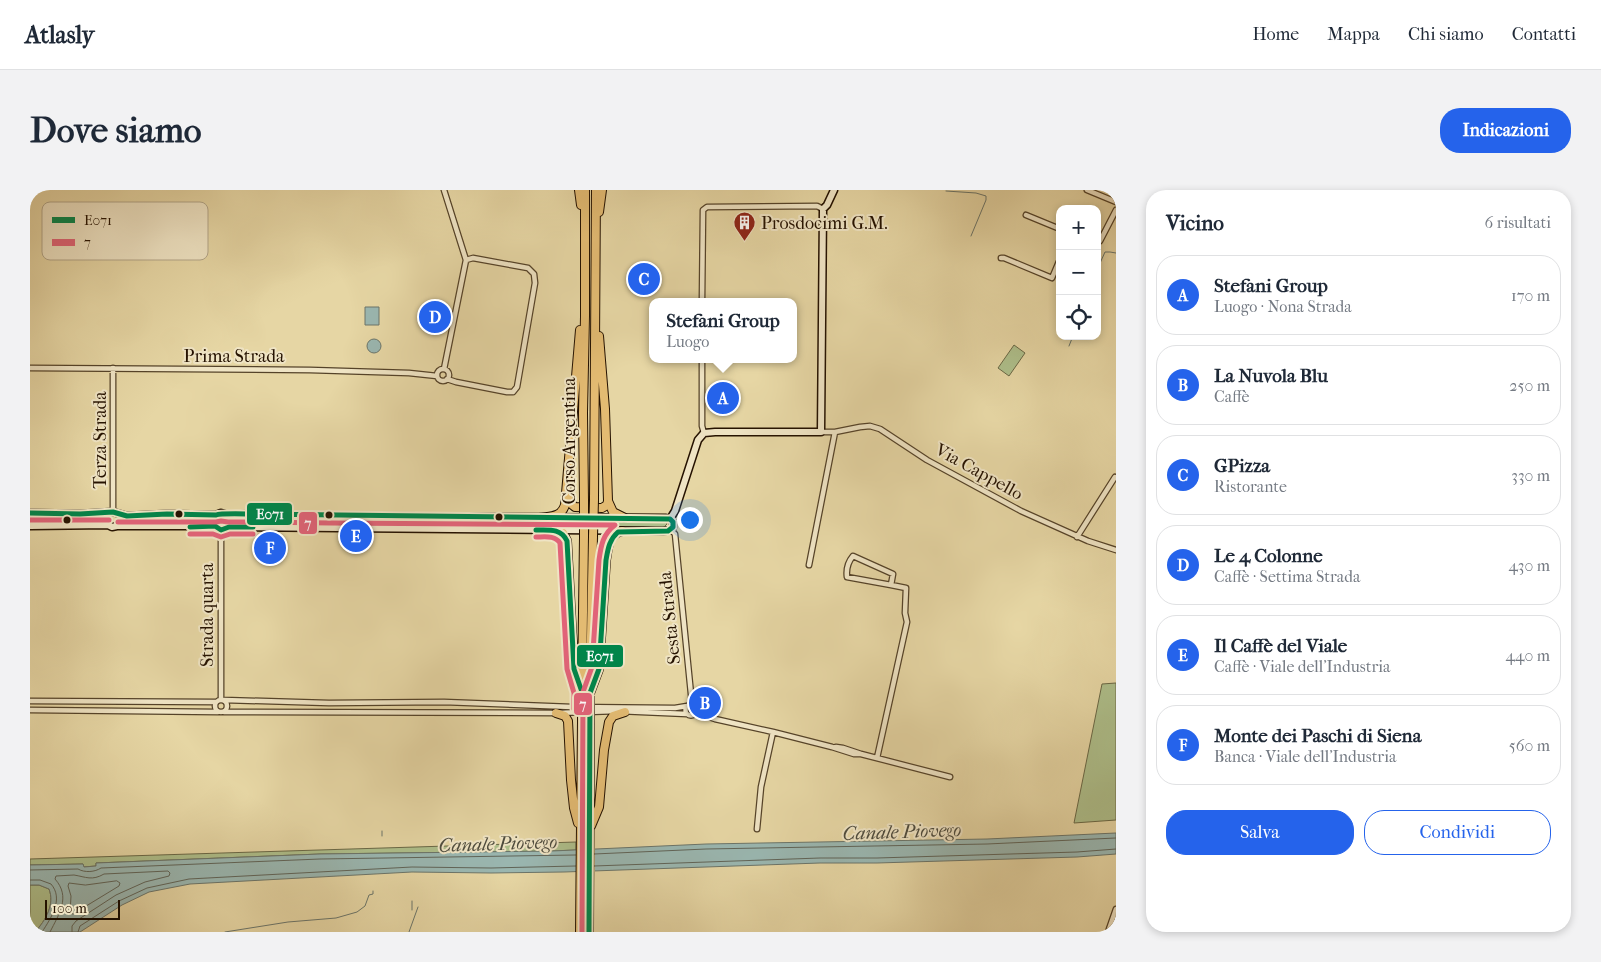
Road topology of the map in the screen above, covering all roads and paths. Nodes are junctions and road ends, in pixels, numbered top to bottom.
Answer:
1 (444, 190) edge
2 (579, 190) edge
3 (585, 190) edge
4 (596, 190) edge
5 (602, 190) edge
6 (834, 190) edge
7 (1086, 190) edge
8 (1116, 202) edge
9 (823, 209) junction
10 (1116, 210) edge
11 (1026, 216) dead end
12 (584, 226) junction
13 (596, 226) junction
14 (1056, 227) edge
15 (1101, 239) edge
16 (1001, 258) dead end
17 (466, 260) junction
18 (1056, 268) edge
19 (584, 280) junction
20 (595, 281) junction
21 (702, 298) edge
22 (702, 363) edge
23 (30, 368) edge
24 (114, 368) junction
25 (444, 369) junction
26 (437, 376) junction
27 (447, 379) junction
28 (821, 432) junction
29 (835, 432) junction
30 (704, 433) junction
31 (1115, 477) edge
32 (567, 494) junction
33 (608, 501) junction
34 (30, 513) edge
35 (114, 513) junction
36 (216, 515) junction
37 (228, 515) junction
38 (330, 516) junction
39 (402, 517) junction
40 (539, 518) junction
41 (625, 518) junction
42 (670, 519) junction
43 (108, 525) junction
44 (30, 526) edge
45 (117, 526) junction
46 (228, 527) junction
47 (218, 528) junction
48 (330, 528) junction
49 (402, 529) junction
50 (558, 530) junction
51 (671, 530) junction
52 (622, 531) junction
53 (1077, 537) junction
54 (1116, 550) edge
55 (809, 565) dead end
56 (891, 585) junction
57 (586, 695) junction
58 (30, 701) edge
59 (220, 701) junction
60 (329, 703) junction
61 (423, 703) junction
62 (447, 703) junction
63 (690, 705) junction
64 (30, 710) edge
65 (329, 711) junction
66 (218, 712) junction
67 (224, 712) junction
68 (427, 712) junction
69 (439, 712) junction
70 (625, 712) junction
71 (556, 713) junction
72 (696, 713) junction
73 (687, 714) junction
74 (586, 720) junction
75 (773, 732) junction
76 (877, 758) junction
77 (950, 777) dead end
78 (757, 829) dead end
79 (590, 831) junction
80 (581, 834) junction
81 (1116, 909) edge
82 (580, 932) edge
83 (589, 932) edge
84 (1108, 932) edge

1 - 17 street
2 - 12 highway
3 - 12 highway, Corso Argentina
4 - 13 highway, Corso Argentina
5 - 13 highway
6 - 9 street
7 - 8 street
9 - 21 street
9 - 28 street
10 - 15 street
11 - 14 street
12 - 19 highway, Corso Argentina
13 - 20 highway, Corso Argentina
16 - 18 street
17 - 25 street
17 - 27 street, Prima Strada
19 - 32 highway
19 - 57 highway, Corso Argentina, bridge
20 - 33 highway
20 - 57 highway, Corso Argentina, bridge
22 - 30 street
23 - 24 street, Prima Strada
24 - 26 street, Prima Strada
24 - 35 street, Terza Strada
25 - 26 street
25 - 27 street
26 - 27 street, Prima Strada
28 - 29 street
28 - 30 street
29 - 53 street, Via Cappello
29 - 55 street
30 - 42 street
31 - 53 street
32 - 33 highway
32 - 40 highway
33 - 41 highway
34 - 35 street
35 - 36 street
35 - 43 street
35 - 45 street
36 - 37 street
36 - 47 street
37 - 38 street
37 - 46 street
38 - 39 street
38 - 48 street
39 - 40 street
39 - 49 street
40 - 41 street
41 - 42 street
42 - 51 street
43 - 44 street
43 - 45 street
45 - 47 street
46 - 47 street
46 - 48 street
47 - 59 street, Strada quarta
48 - 49 street
49 - 50 street
50 - 52 street
50 - 57 highway
51 - 52 street
51 - 63 street, Sesta Strada
52 - 57 highway
53 - 54 street, Via Cappello
56 - 56 street
56 - 76 street
57 - 74 highway, Corso Argentina, bridge
58 - 59 street
59 - 60 street
59 - 66 street
59 - 67 street
60 - 61 street
60 - 65 street
61 - 62 street
61 - 68 street
62 - 63 street
62 - 69 street
63 - 72 street
63 - 73 street
64 - 66 street
65 - 67 street
65 - 68 street
66 - 67 street
68 - 69 street
69 - 71 street
70 - 71 street
70 - 73 street
70 - 79 highway
71 - 80 highway
72 - 73 street
72 - 75 street
74 - 79 highway, Corso Argentina
74 - 80 highway, Corso Argentina
75 - 76 street
75 - 78 street
76 - 77 street
79 - 83 highway, Corso Argentina
80 - 82 highway, Corso Argentina
81 - 84 street

